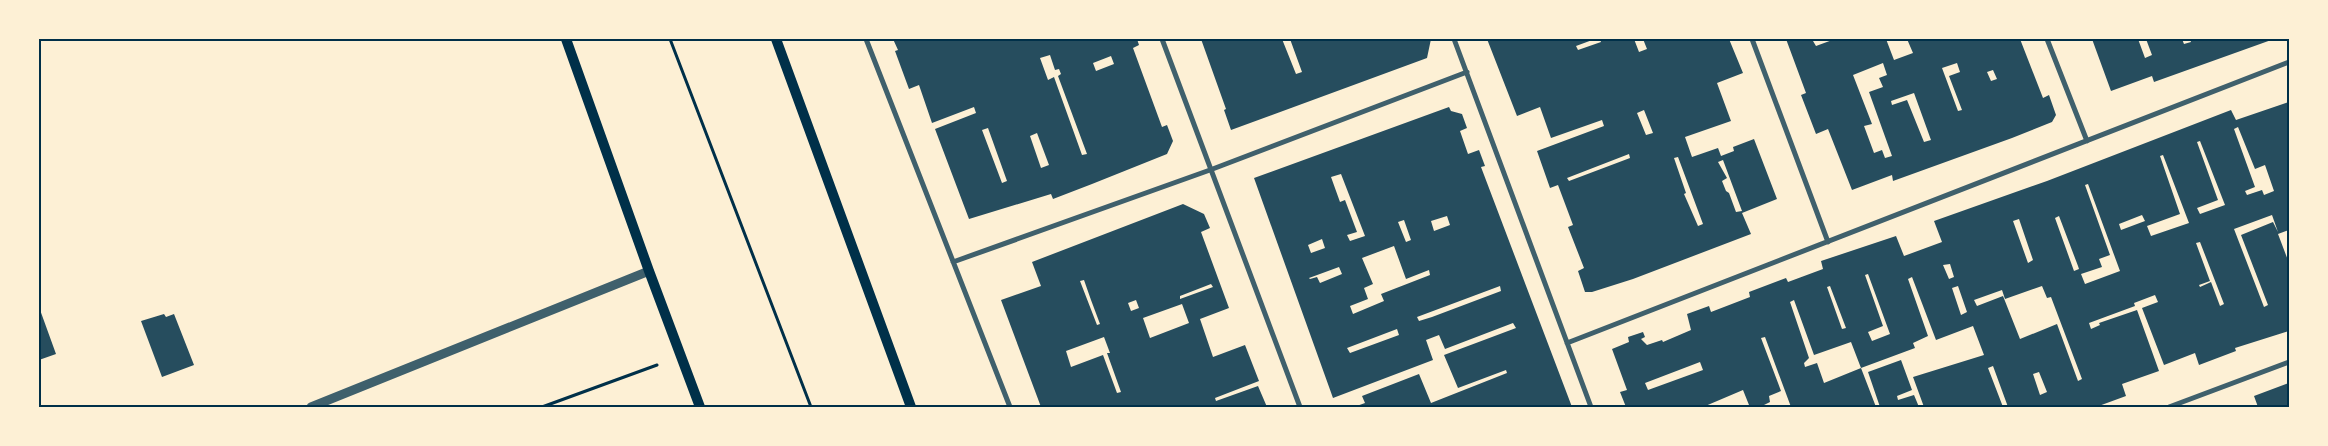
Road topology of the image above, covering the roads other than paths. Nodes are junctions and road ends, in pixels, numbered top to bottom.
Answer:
1 (566, 39) edge
2 (776, 39) edge
3 (866, 39) edge
4 (1162, 39) edge
5 (1454, 39) edge
6 (1752, 39) edge
7 (2047, 39) edge
8 (2289, 62) edge
9 (1467, 72) junction
10 (2087, 141) junction
11 (1210, 170) junction
12 (1828, 242) junction
13 (953, 262) junction
14 (649, 272) junction
15 (1567, 343) junction
16 (2289, 362) edge
17 (311, 407) edge
18 (700, 407) edge
19 (912, 407) edge
20 (1010, 407) edge
21 (1300, 407) edge
22 (1591, 407) edge
23 (2169, 407) edge

1 - 14 main road
2 - 19 main road
3 - 13 street
4 - 11 street
5 - 9 street
6 - 12 street
7 - 10 street
8 - 10 street
9 - 11 street
9 - 15 street
10 - 12 street
11 - 13 street
11 - 21 street
12 - 15 street
13 - 20 street
14 - 17 street
14 - 18 main road
15 - 22 street
16 - 23 street

